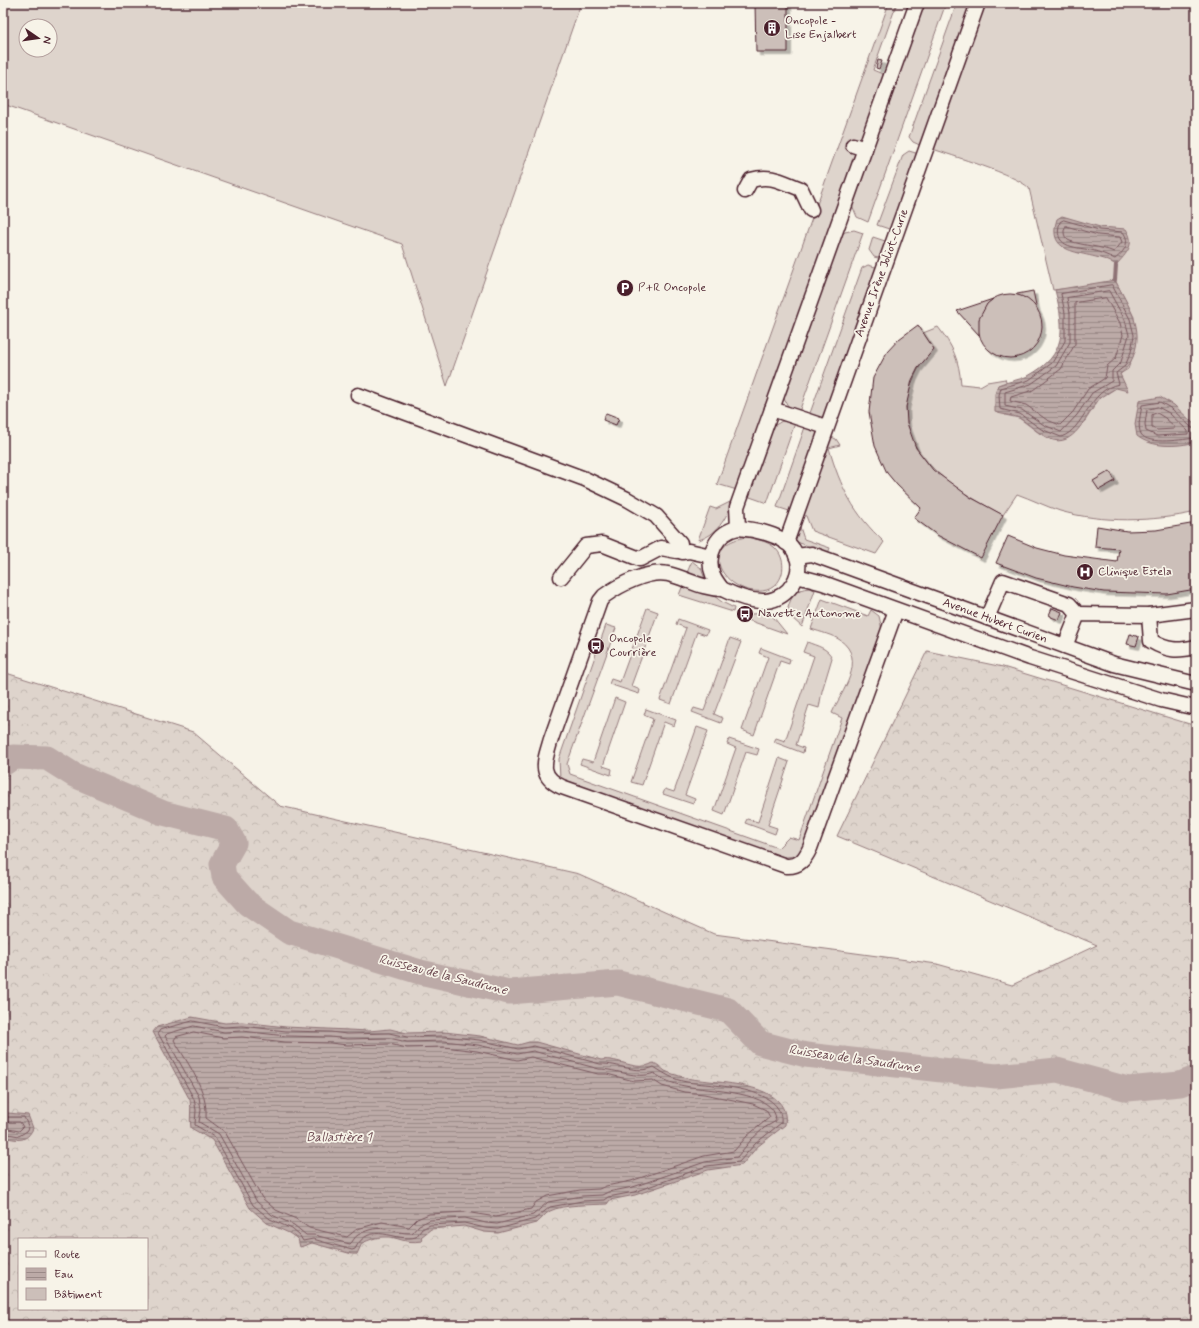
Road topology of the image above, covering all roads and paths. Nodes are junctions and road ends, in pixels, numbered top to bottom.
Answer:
1 (918, 3) edge
2 (978, 3) edge
3 (745, 191) dead end
4 (811, 210) dead end
5 (358, 395) dead end
6 (772, 409) junction
7 (826, 427) junction
8 (738, 528) junction
9 (786, 543) junction
10 (683, 548) junction
11 (711, 556) junction
12 (796, 556) junction
13 (797, 576) junction
14 (561, 577) dead end
15 (724, 590) junction
16 (1196, 609) edge
17 (896, 610) junction
18 (1078, 614) junction
19 (1149, 615) junction
20 (987, 618) junction
21 (1064, 646) junction
22 (1196, 647) edge
23 (1196, 684) edge
24 (1196, 708) edge

1 - 6 street
2 - 7 street, Avenue Irène Joliot-Curie
3 - 4 street
5 - 10 street
6 - 7 street
6 - 8 street
7 - 9 street, Avenue Irène Joliot-Curie
8 - 9 street
8 - 11 street
9 - 12 street
10 - 11 street
10 - 14 street
11 - 15 street
12 - 13 street
12 - 20 street, Avenue Hubert Curien
13 - 15 street
13 - 17 street
15 - 17 street
16 - 19 street
17 - 24 street
18 - 19 street
18 - 20 street
18 - 21 street
19 - 22 street
20 - 21 street, Avenue Hubert Curien
21 - 23 street, Avenue Hubert Curien

